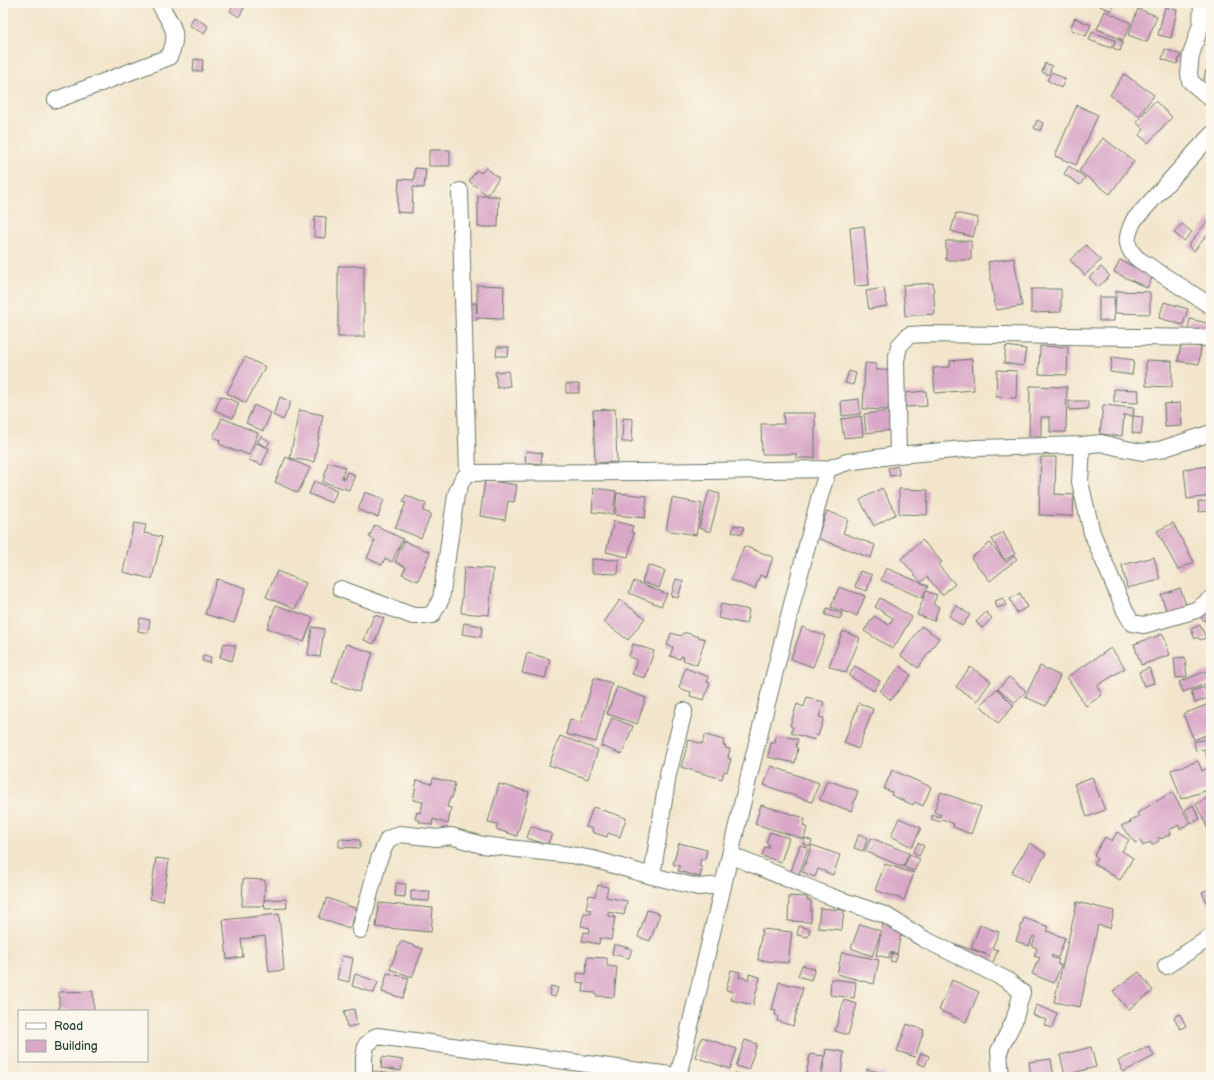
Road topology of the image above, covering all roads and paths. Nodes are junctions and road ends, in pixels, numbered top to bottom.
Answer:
1 (159, 3) edge
2 (1202, 3) edge
3 (1211, 99) edge
4 (56, 100) dead end
5 (1211, 135) edge
6 (460, 191) dead end
7 (1211, 306) edge
8 (1211, 338) edge
9 (1211, 433) edge
10 (1082, 445) junction
11 (898, 455) junction
12 (828, 469) junction
13 (468, 473) junction
14 (341, 589) dead end
15 (1211, 599) edge
16 (684, 711) dead end
17 (730, 854) junction
18 (652, 876) junction
19 (723, 885) junction
20 (360, 930) dead end
21 (1211, 937) edge
22 (1166, 966) dead end
23 (364, 1077) edge
24 (678, 1077) edge
25 (1001, 1077) edge

1 - 4 street
2 - 3 street
5 - 7 street
6 - 13 street
8 - 11 street
9 - 10 street
10 - 11 street
10 - 15 street
11 - 12 street
12 - 13 street
12 - 17 street
13 - 14 street
16 - 18 street
17 - 19 street
17 - 25 street
18 - 19 street
18 - 20 street
19 - 24 street
21 - 22 street
23 - 24 street

